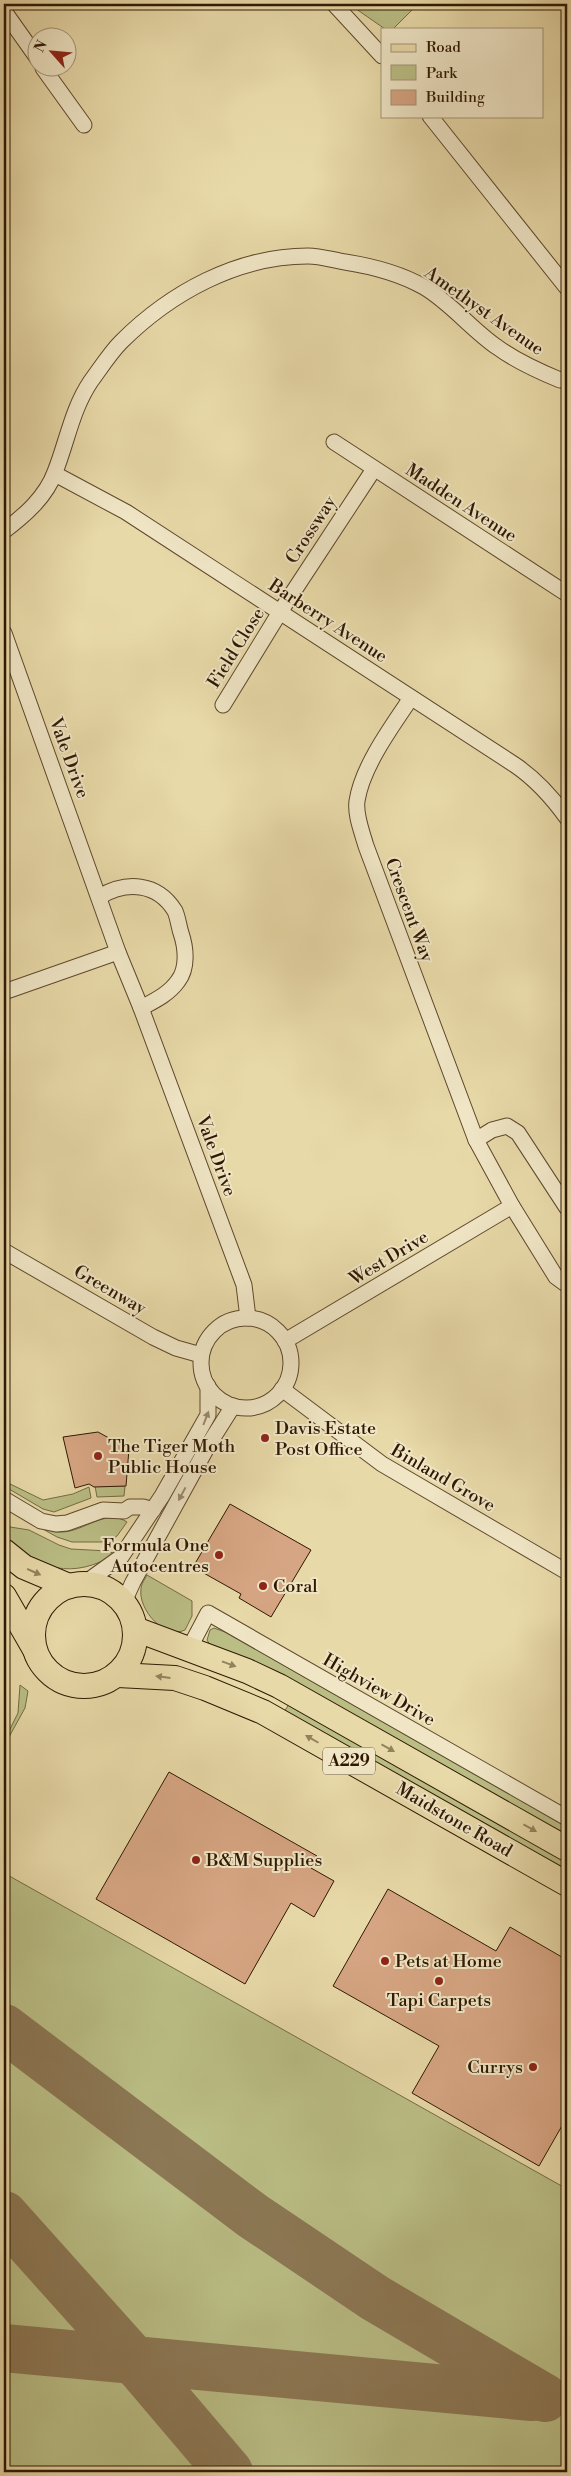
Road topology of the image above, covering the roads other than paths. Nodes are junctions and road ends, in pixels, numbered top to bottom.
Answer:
1 (9, 4) edge
2 (334, 4) edge
3 (4, 6) edge
4 (4, 12) edge
5 (28, 45) edge
6 (381, 55) edge
7 (50, 78) edge
8 (432, 118) edge
9 (84, 125) dead end
10 (567, 288) edge
11 (567, 378) edge
12 (334, 442) dead end
13 (374, 469) junction
14 (55, 474) junction
15 (4, 531) edge
16 (567, 594) edge
17 (280, 612) junction
18 (4, 633) edge
19 (411, 698) junction
20 (223, 705) dead end
21 (567, 818) edge
22 (99, 897) junction
23 (118, 952) junction
24 (4, 992) edge
25 (142, 1008) junction
26 (476, 1140) junction
27 (512, 1206) junction
28 (567, 1208) edge
29 (4, 1251) edge
30 (567, 1285) edge
31 (248, 1318) junction
32 (285, 1341) junction
33 (201, 1355) junction
34 (208, 1386) junction
35 (282, 1389) junction
36 (233, 1406) junction
37 (4, 1499) edge
38 (154, 1510) junction
39 (124, 1511) junction
40 (143, 1526) junction
41 (4, 1551) edge
42 (567, 1572) edge
43 (76, 1586) junction
44 (4, 1596) edge
45 (131, 1618) junction
46 (189, 1649) junction
47 (35, 1650) junction
48 (118, 1675) junction
49 (567, 1818) edge
50 (567, 1849) edge
51 (567, 1884) edge

1 - 3 street
2 - 6 street
4 - 5 street
7 - 9 street
8 - 10 street
11 - 14 street, Amethyst Avenue
12 - 13 street, Madden Avenue
13 - 16 street, Madden Avenue
13 - 17 street, Crossway
14 - 15 street, Amethyst Avenue
14 - 17 street, Barberry Avenue
17 - 19 street, Barberry Avenue
17 - 20 street, Field Close
18 - 22 street, Vale Drive
19 - 21 street, Barberry Avenue
19 - 26 street, Crescent Way
22 - 23 street, Vale Drive
22 - 25 street
23 - 24 street
23 - 25 street, Vale Drive
25 - 31 street, Vale Drive
26 - 27 street, Crescent Way
26 - 28 street
27 - 30 street, Crescent Way
27 - 32 street, West Drive
29 - 33 street, Greenway
31 - 32 street
31 - 33 street
32 - 35 street
33 - 34 street
34 - 36 street
38 -> 34 street
35 - 36 street
35 - 42 street, Binland Grove
36 -> 45 street
37 - 39 street
38 - 39 street
38 - 40 street
39 - 40 street
40 - 43 street
41 -> 43 main road, A229
43 - 45 main road, A229
43 - 47 main road
44 - 47 main road, A229
45 - 46 main road, Maidstone Road / A229
45 - 48 main road
46 - 49 street, Highview Drive
46 -> 50 main road, Maidstone Road / A229
47 - 48 main road, A229
51 -> 48 main road, Maidstone Road / A229

